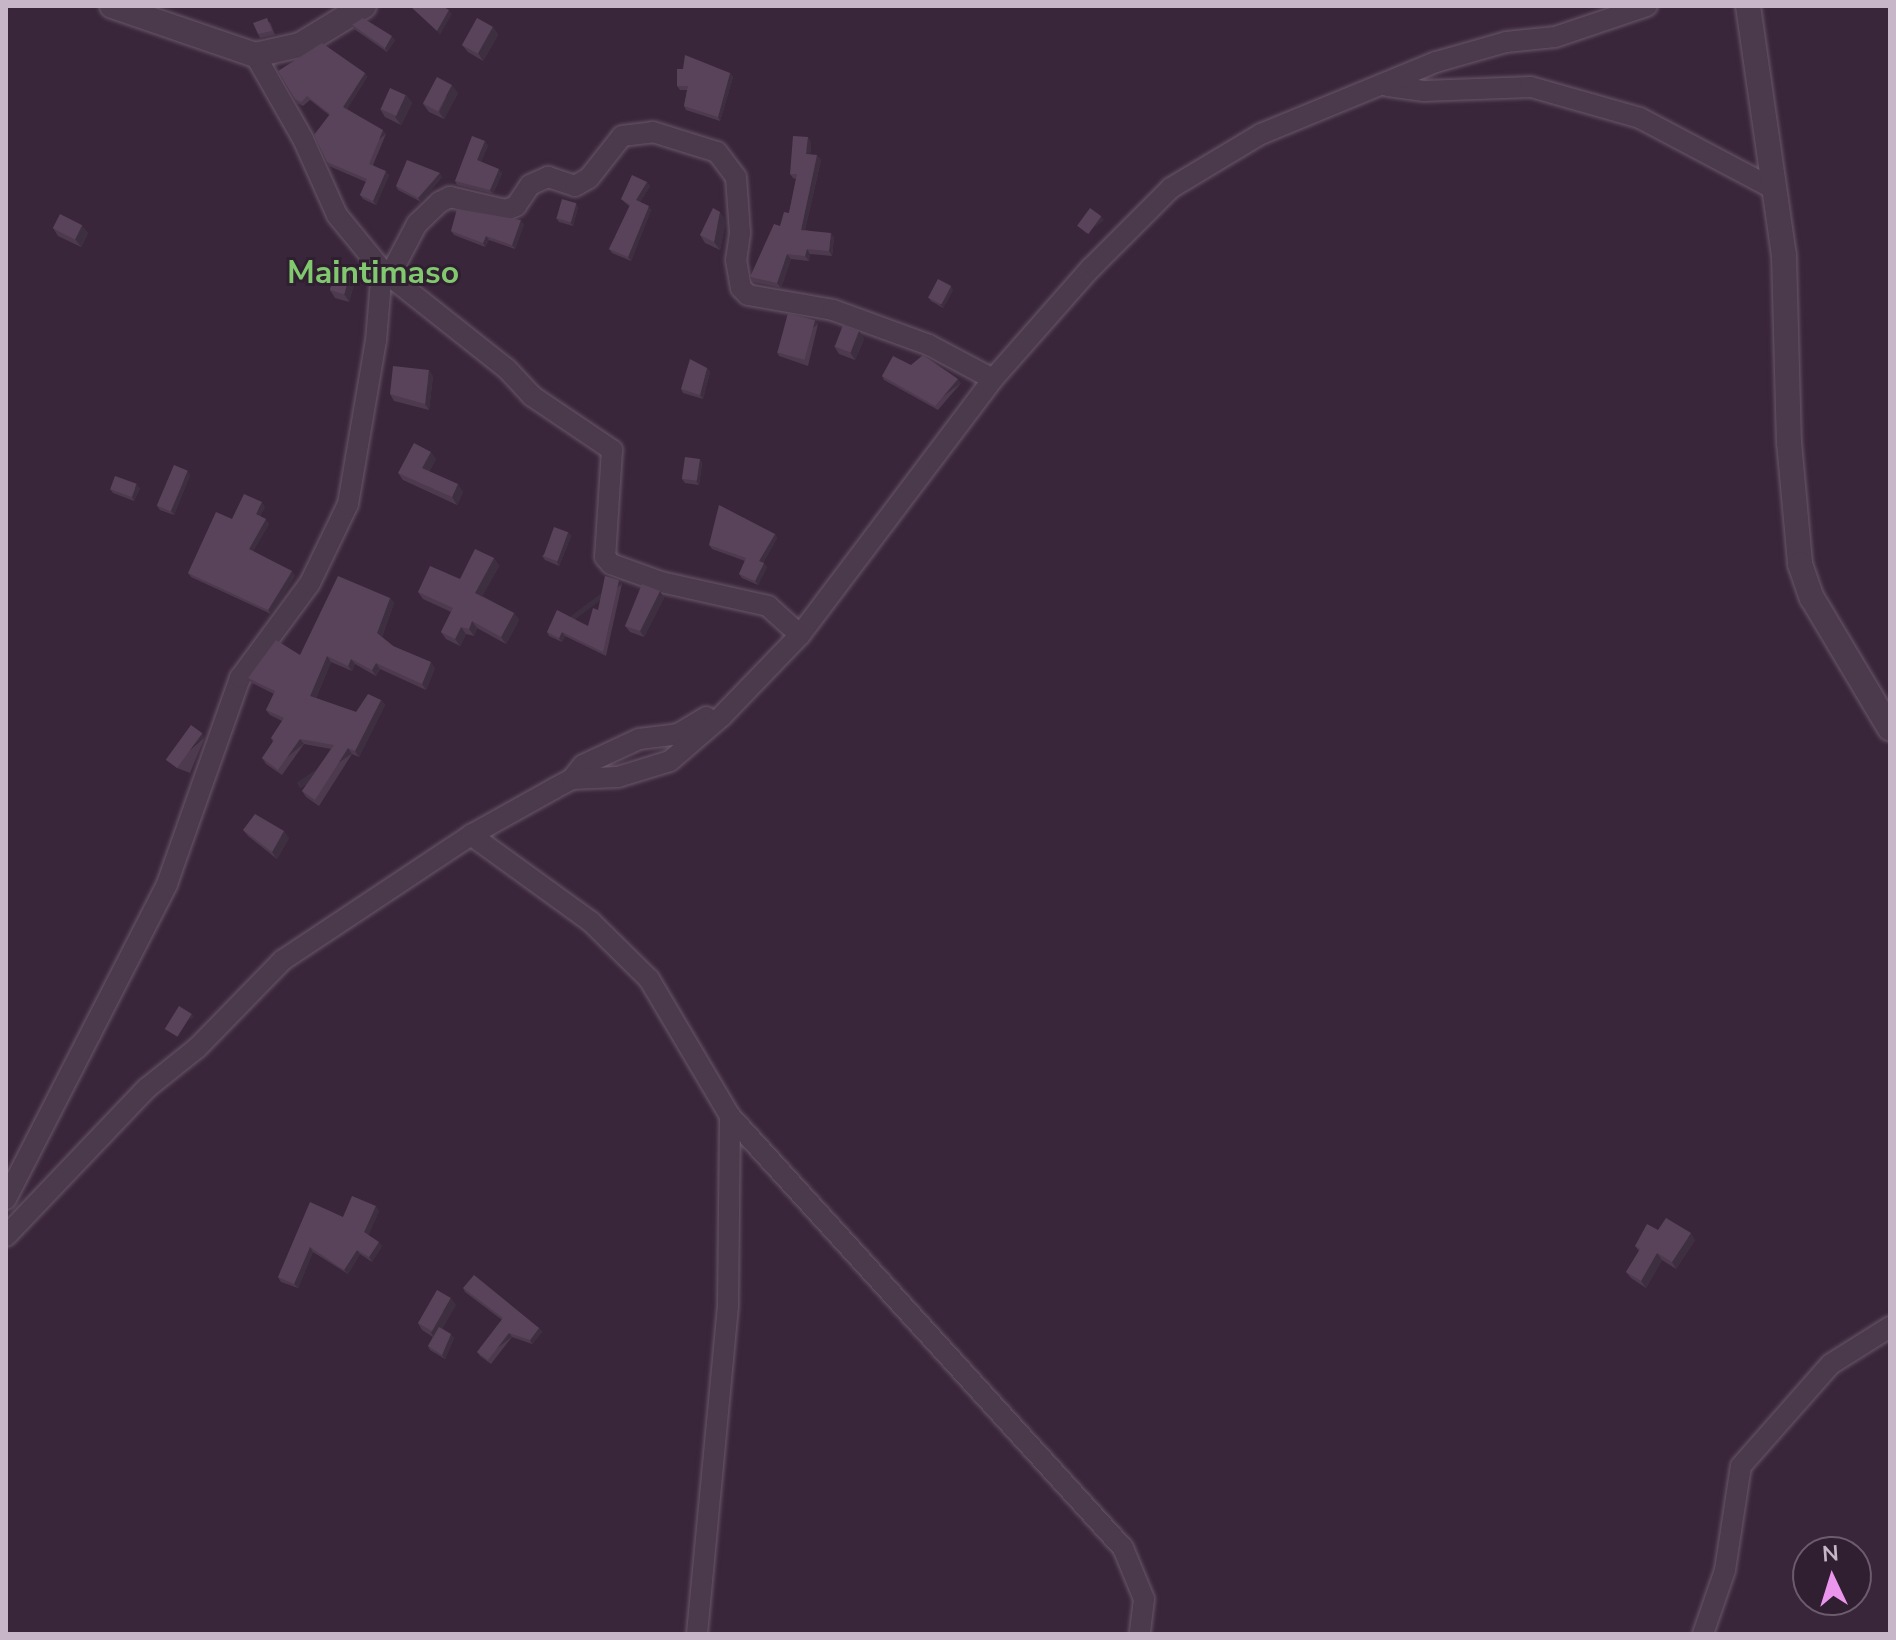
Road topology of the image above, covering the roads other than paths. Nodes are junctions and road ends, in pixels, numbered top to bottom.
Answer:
1 (112, 6) edge
2 (364, 6) edge
3 (1647, 6) edge
4 (1748, 6) edge
5 (255, 55) junction
6 (1388, 86) junction
7 (1774, 189) junction
8 (385, 274) junction
9 (993, 379) junction
10 (800, 635) junction
11 (751, 686) junction
12 (1890, 729) edge
13 (572, 779) junction
14 (471, 835) junction
15 (730, 1116) junction
16 (6, 1199) edge
17 (6, 1236) edge
18 (1890, 1327) edge
19 (697, 1634) edge
20 (1140, 1634) edge
21 (1703, 1634) edge

1 - 5 street
2 - 5 street
3 - 6 street
4 - 7 street
5 - 8 street
6 - 7 street
6 - 9 street
7 - 12 street
8 - 9 street
8 - 10 street
8 - 16 street
9 - 10 street
10 - 11 street
11 - 13 street
11 - 13 street
13 - 14 street
14 - 15 street
14 - 17 street
15 - 19 street
15 - 20 street
18 - 21 street

